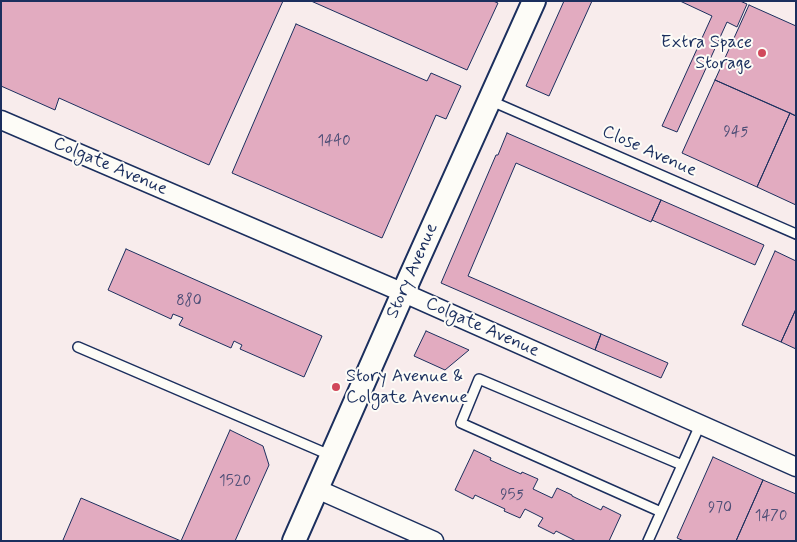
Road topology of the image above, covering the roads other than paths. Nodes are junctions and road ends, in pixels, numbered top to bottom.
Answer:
1 (534, 1) edge
2 (489, 100) junction
3 (1, 120) edge
4 (796, 234) edge
5 (404, 293) junction
6 (78, 347) dead end
7 (700, 424) junction
8 (332, 456) junction
9 (682, 465) junction
10 (796, 467) edge
11 (317, 489) junction
12 (661, 512) junction
13 (294, 541) edge
14 (434, 541) edge
15 (648, 541) edge

1 - 2 street, Story Avenue
2 - 4 lane, Close Avenue
2 - 5 street, Story Avenue
3 - 5 street, Colgate Avenue
5 - 7 street, Colgate Avenue
5 - 8 street, Story Avenue
6 - 8 lane
7 - 9 lane
7 - 10 street, Colgate Avenue
8 - 11 street, Story Avenue
9 - 12 lane
9 - 12 lane
11 - 13 street, Story Avenue
11 - 14 street
12 - 15 lane

